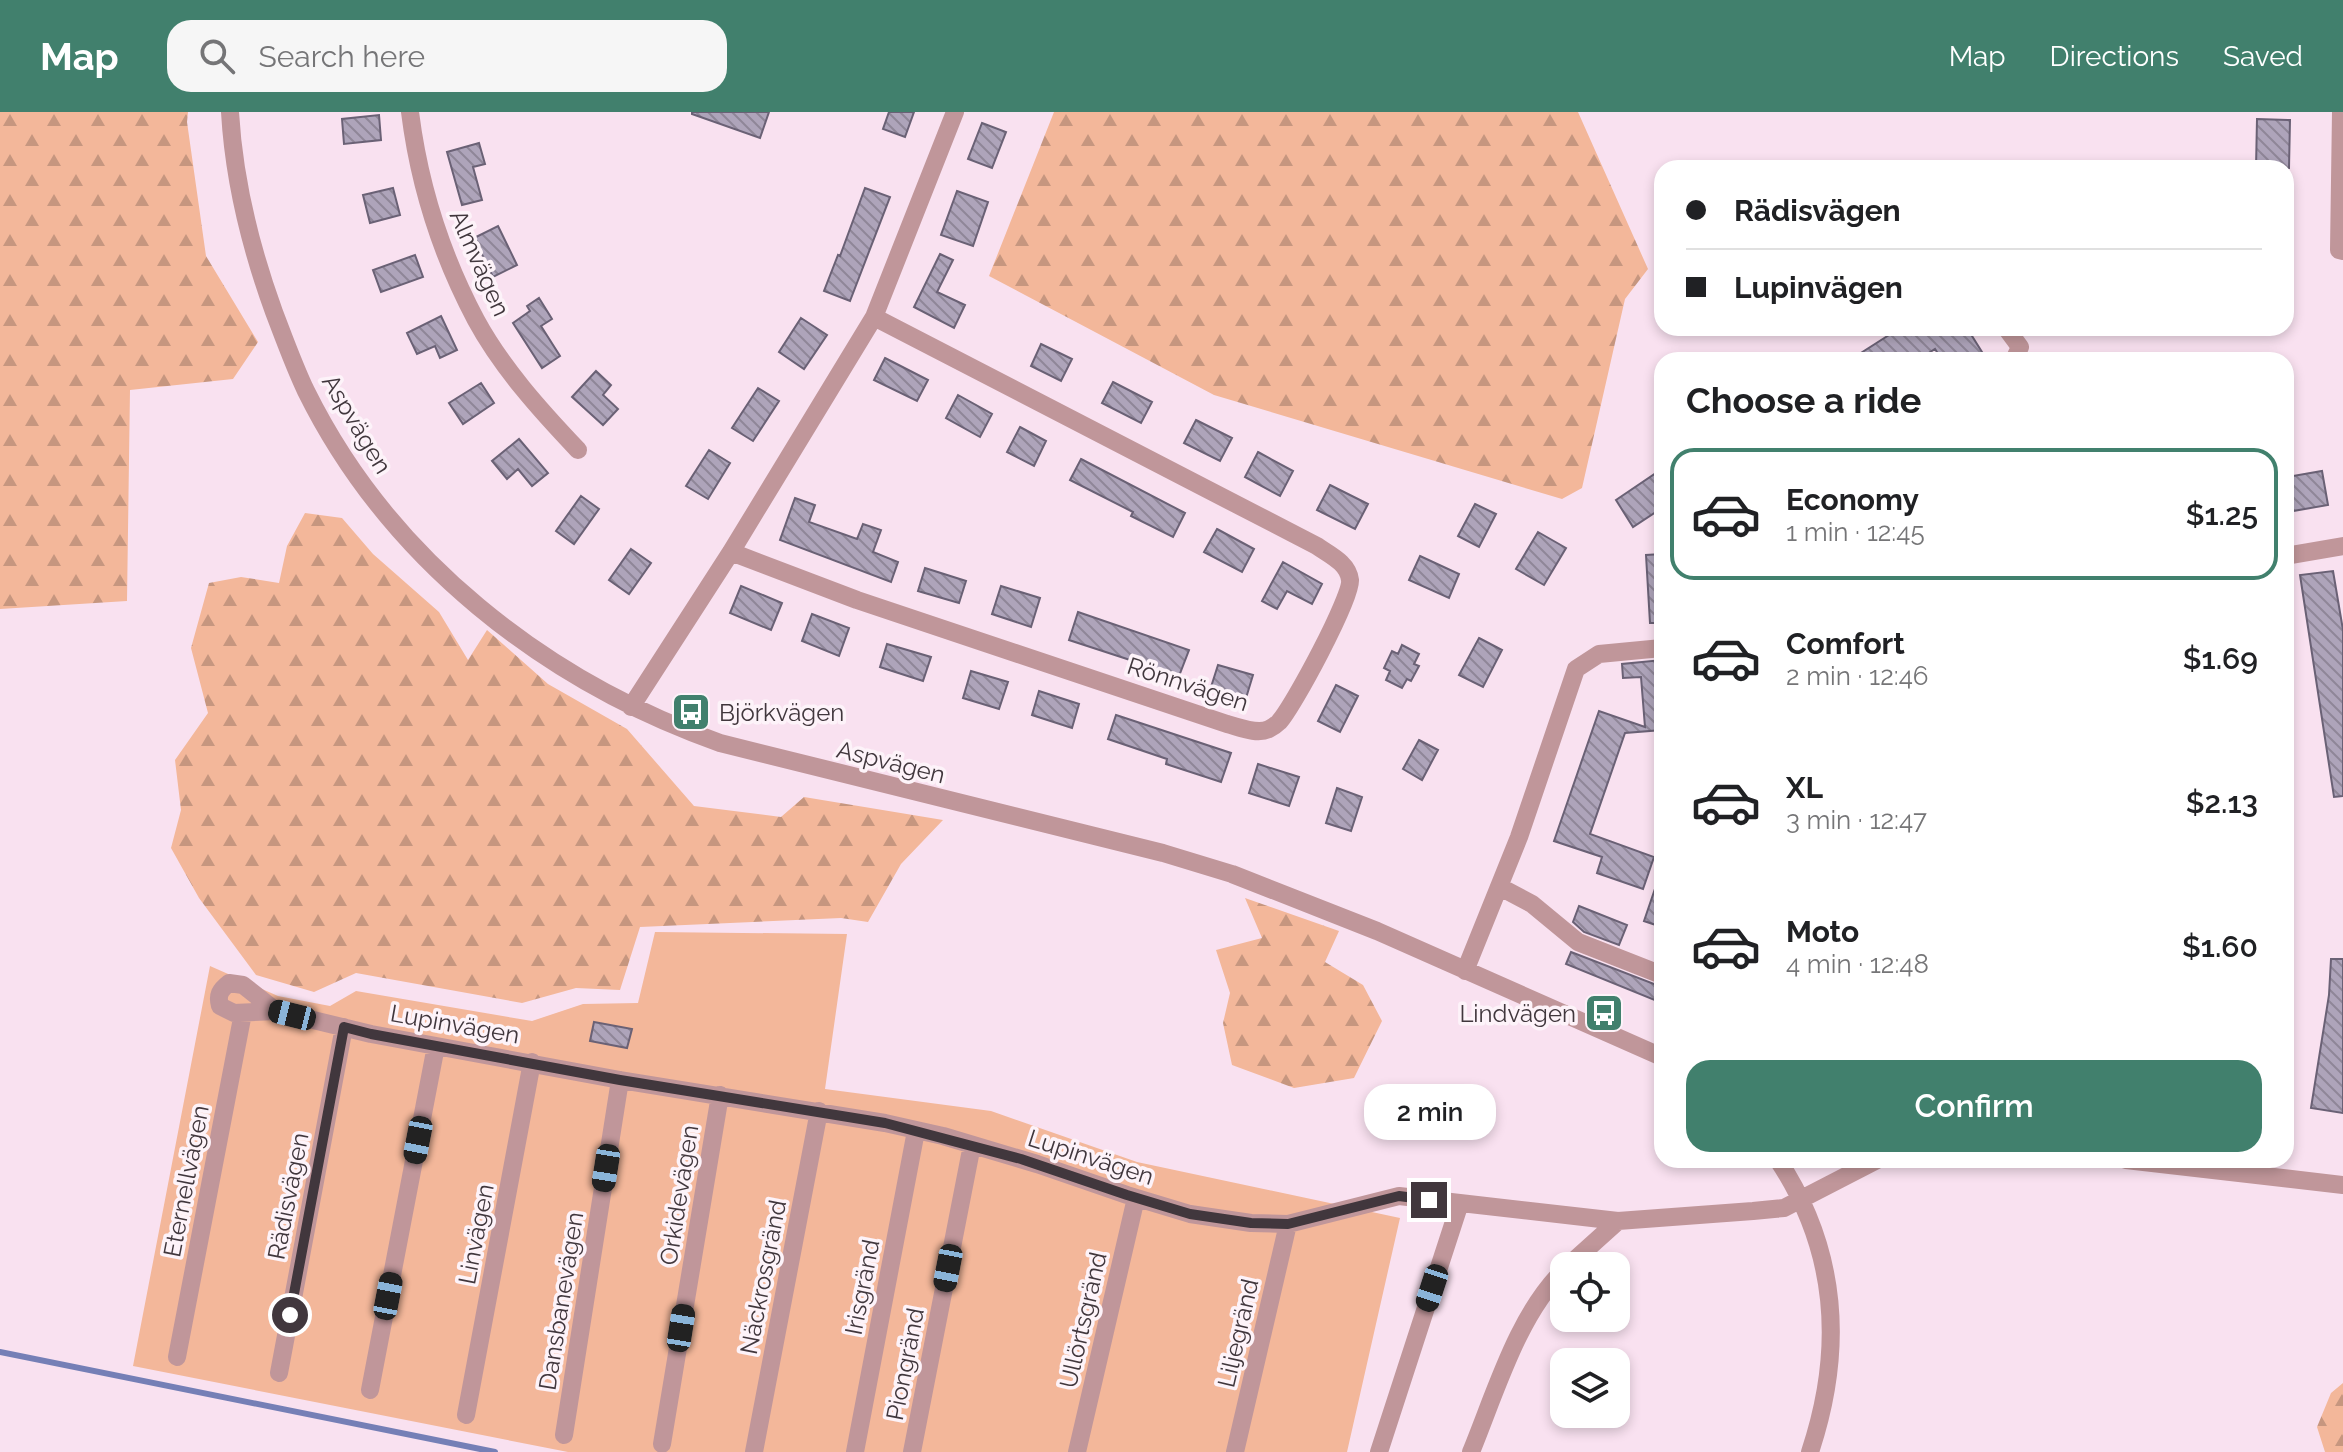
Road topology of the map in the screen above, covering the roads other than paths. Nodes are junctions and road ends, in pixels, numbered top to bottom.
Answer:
1 (230, 112) edge
2 (410, 112) edge
3 (955, 112) edge
4 (2341, 112) edge
5 (2341, 251) edge
6 (874, 317) junction
7 (578, 450) dead end
8 (2343, 546) edge
9 (731, 552) junction
10 (2294, 555) edge
11 (1654, 649) edge
12 (631, 707) junction
13 (1500, 887) junction
14 (1465, 971) junction
15 (1654, 972) edge
16 (276, 1011) junction
17 (243, 1013) junction
18 (344, 1027) junction
19 (436, 1046) junction
20 (1654, 1054) edge
21 (532, 1062) junction
22 (620, 1080) junction
23 (720, 1095) junction
24 (819, 1111) junction
25 (916, 1131) junction
26 (972, 1145) junction
27 (1783, 1168) edge
28 (1861, 1168) edge
29 (2219, 1168) edge
30 (2343, 1185) edge
31 (1136, 1198) junction
32 (1801, 1198) junction
33 (1460, 1203) junction
34 (1618, 1221) junction
35 (1288, 1224) junction
36 (1584, 1252) edge
37 (1550, 1288) edge
38 (177, 1357) dead end
39 (279, 1373) dead end
40 (370, 1390) dead end
41 (466, 1415) dead end
42 (564, 1435) dead end
43 (662, 1444) dead end
44 (754, 1452) edge
45 (855, 1452) edge
46 (912, 1452) edge
47 (1077, 1452) edge
48 (1235, 1452) edge
49 (1379, 1452) edge
50 (1471, 1452) edge
51 (1810, 1452) edge

1 - 12 street, Aspvägen
2 - 7 street, Almvägen
3 - 6 street
4 - 5 street
6 - 9 street
6 - 9 street, Rönnvägen
8 - 10 street
9 - 12 street
11 - 13 street
12 - 14 street, Aspvägen
13 - 14 street
13 - 15 street
14 - 20 street, Aspvägen
16 - 17 street, Lupinvägen
16 - 17 street, Lupinvägen
16 - 18 street, Lupinvägen
17 - 38 street, Eternellvägen
18 - 19 street, Lupinvägen
18 - 39 street, Rädisvägen
19 - 21 street, Lupinvägen
19 - 40 street
21 - 22 street, Lupinvägen
21 - 41 street, Linvägen
22 - 23 street, Lupinvägen
22 - 42 street, Dansbanevägen
23 - 24 street, Lupinvägen
23 - 43 street, Orkidevägen
24 - 25 street, Lupinvägen
24 - 44 street, Näckrosgränd
25 - 26 street, Lupinvägen
25 - 45 street, Irisgränd
26 - 31 street, Lupinvägen
26 - 46 street, Piongränd
27 - 32 street
28 - 32 street
29 - 30 street
31 - 35 street, Lupinvägen
31 - 47 street, Ullörtsgränd
32 - 34 street, Lupinvägen
32 - 51 street
33 - 34 street, Lupinvägen
33 - 35 street, Lupinvägen
33 - 49 street
34 - 36 street
35 - 48 street, Liljegränd
37 - 50 street

